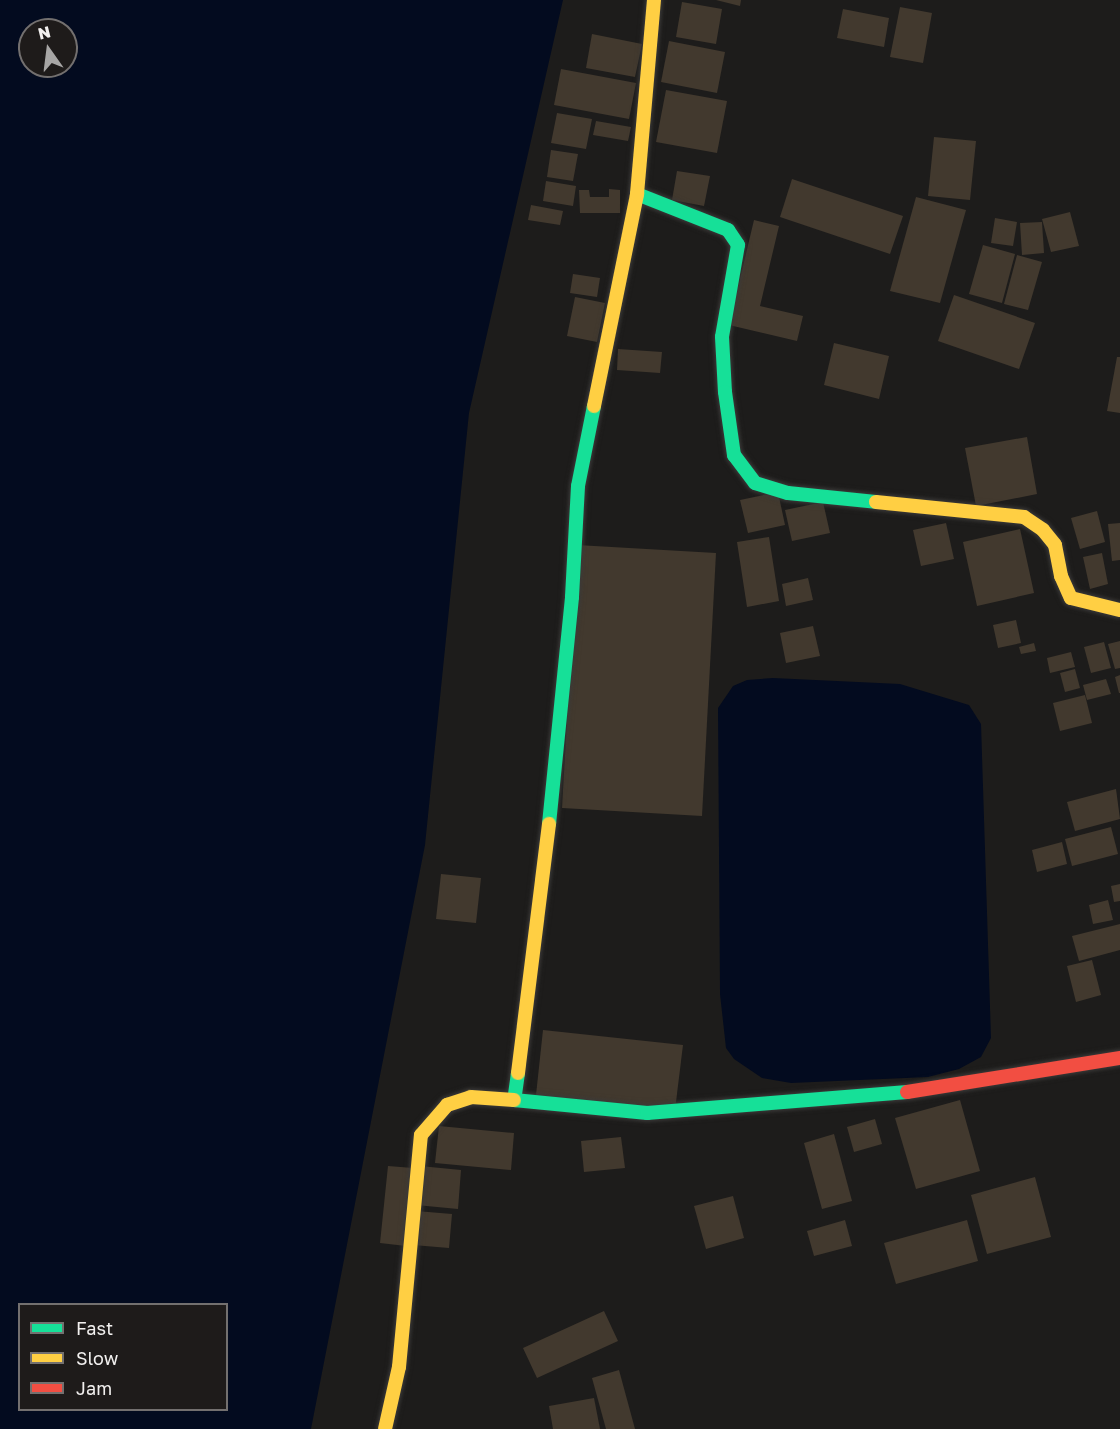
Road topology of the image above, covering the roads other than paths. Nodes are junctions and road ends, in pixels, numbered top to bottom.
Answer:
1 (654, 0) edge
2 (637, 194) junction
3 (1120, 610) edge
4 (1120, 1058) edge
5 (514, 1100) junction
6 (386, 1429) edge

1 - 2 street
2 - 3 street
2 - 5 street
4 - 5 street
5 - 6 street

